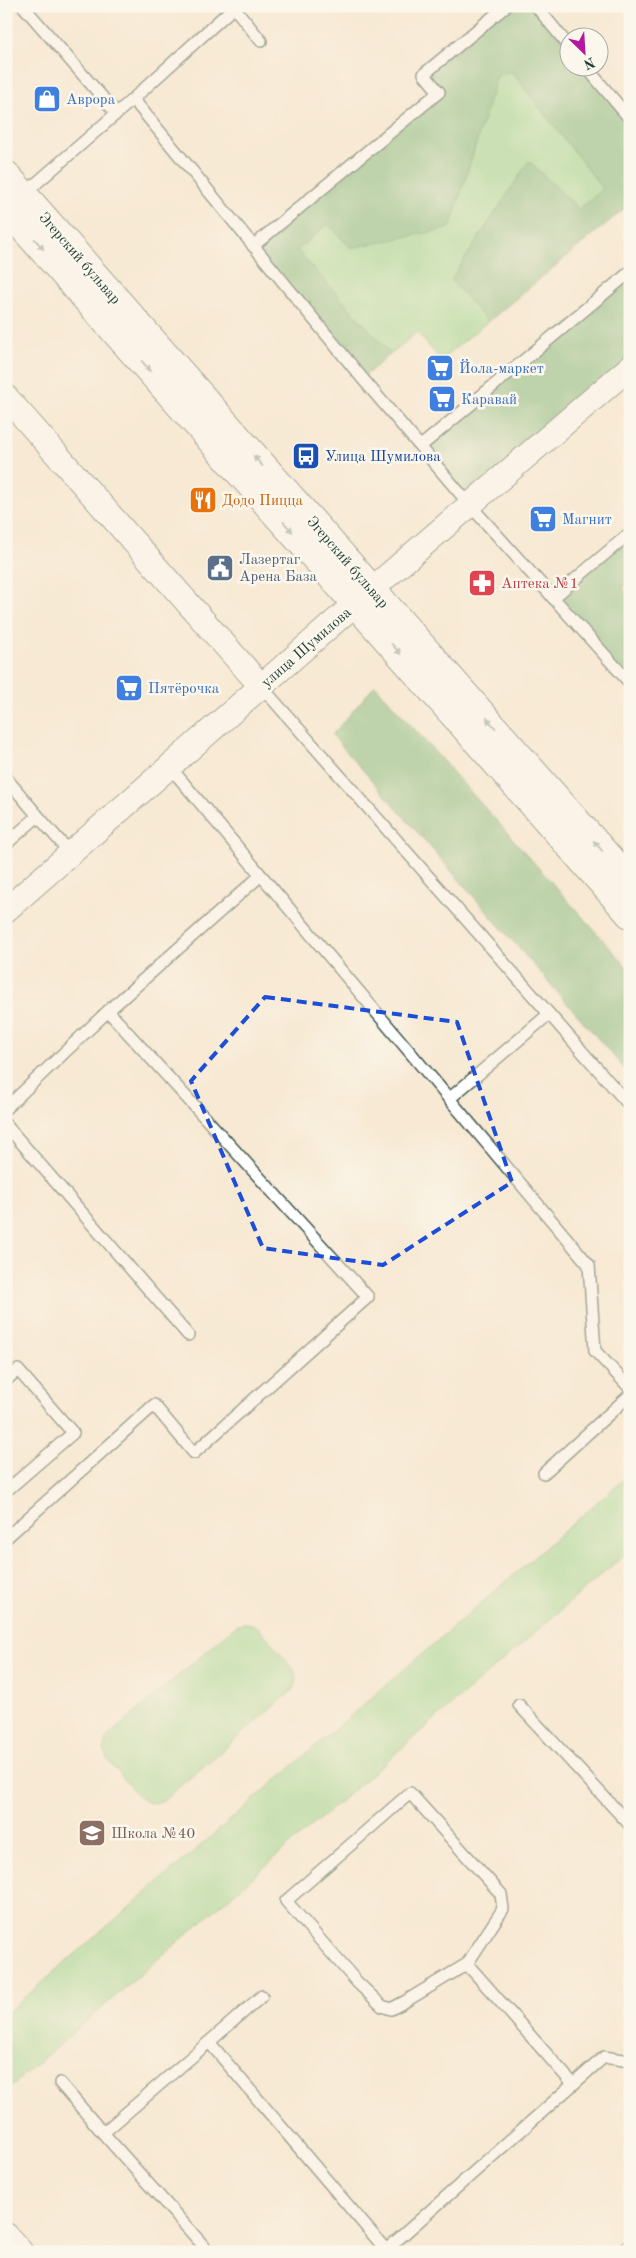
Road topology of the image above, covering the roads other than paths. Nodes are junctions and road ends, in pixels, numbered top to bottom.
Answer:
1 (23, 6) edge
2 (506, 6) edge
3 (536, 6) edge
4 (233, 7) edge
5 (558, 34) edge
6 (261, 41) dead end
7 (595, 78) edge
8 (133, 100) junction
9 (117, 114) junction
10 (630, 119) edge
11 (11, 196) edge
12 (252, 246) junction
13 (630, 272) edge
14 (630, 367) edge
15 (6, 397) edge
16 (421, 446) junction
17 (469, 504) junction
18 (630, 534) edge
19 (364, 597) junction
20 (553, 598) junction
21 (630, 683) edge
22 (261, 686) junction
23 (170, 767) junction
24 (6, 778) edge
25 (38, 816) junction
26 (6, 844) edge
27 (71, 854) junction
28 (260, 876) junction
29 (630, 882) edge
30 (6, 910) edge
31 (630, 914) edge
32 (108, 1011) junction
33 (549, 1014) junction
34 (449, 1099) junction
35 (630, 1106) edge
36 (6, 1108) edge
37 (6, 1125) edge
38 (188, 1335) dead end
39 (6, 1380) edge
40 (630, 1388) edge
41 (630, 1395) edge
42 (544, 1474) dead end
43 (6, 1491) edge
44 (6, 1538) edge
45 (519, 1706) dead end
46 (630, 1825) edge
47 (467, 1964) junction
48 (262, 1996) dead end
49 (209, 2042) junction
50 (630, 2061) edge
51 (60, 2083) dead end
52 (573, 2084) junction
53 (103, 2133) junction
54 (6, 2235) edge
55 (630, 2245) edge
56 (386, 2251) edge
57 (21, 2252) edge
58 (209, 2252) edge
59 (622, 2252) edge

1 - 9 lane
2 - 12 lane
3 - 5 lane
4 - 6 lane
4 - 8 lane
7 - 10 lane
8 - 9 lane
8 - 12 lane
9 - 11 lane
11 - 19 main road, Эгерский бульвар
12 - 16 lane
13 - 16 lane
14 - 17 street, улица Шумилова
15 - 22 street
16 - 17 lane
17 - 19 street, улица Шумилова
17 - 20 lane
18 - 20 lane
19 - 22 street, улица Шумилова
29 -> 19 main road, Эгерский бульвар
19 -> 31 main road, Эгерский бульвар
20 - 21 lane
22 - 23 street, улица Шумилова
22 - 33 lane
23 - 27 street, улица Шумилова
23 - 28 lane
24 - 25 lane
25 - 26 lane
25 - 27 lane
27 - 30 street, улица Шумилова
28 - 32 lane
28 - 34 lane
32 - 36 lane
32 - 44 lane
33 - 34 lane
33 - 35 lane
34 - 40 lane
37 - 38 lane
39 - 43 lane
41 - 42 lane
45 - 46 lane
47 - 47 lane
47 - 52 lane
48 - 49 lane
49 - 53 lane
49 - 56 lane
50 - 52 lane
51 - 53 lane
52 - 56 lane
53 - 58 lane
54 - 57 street
55 - 59 lane

